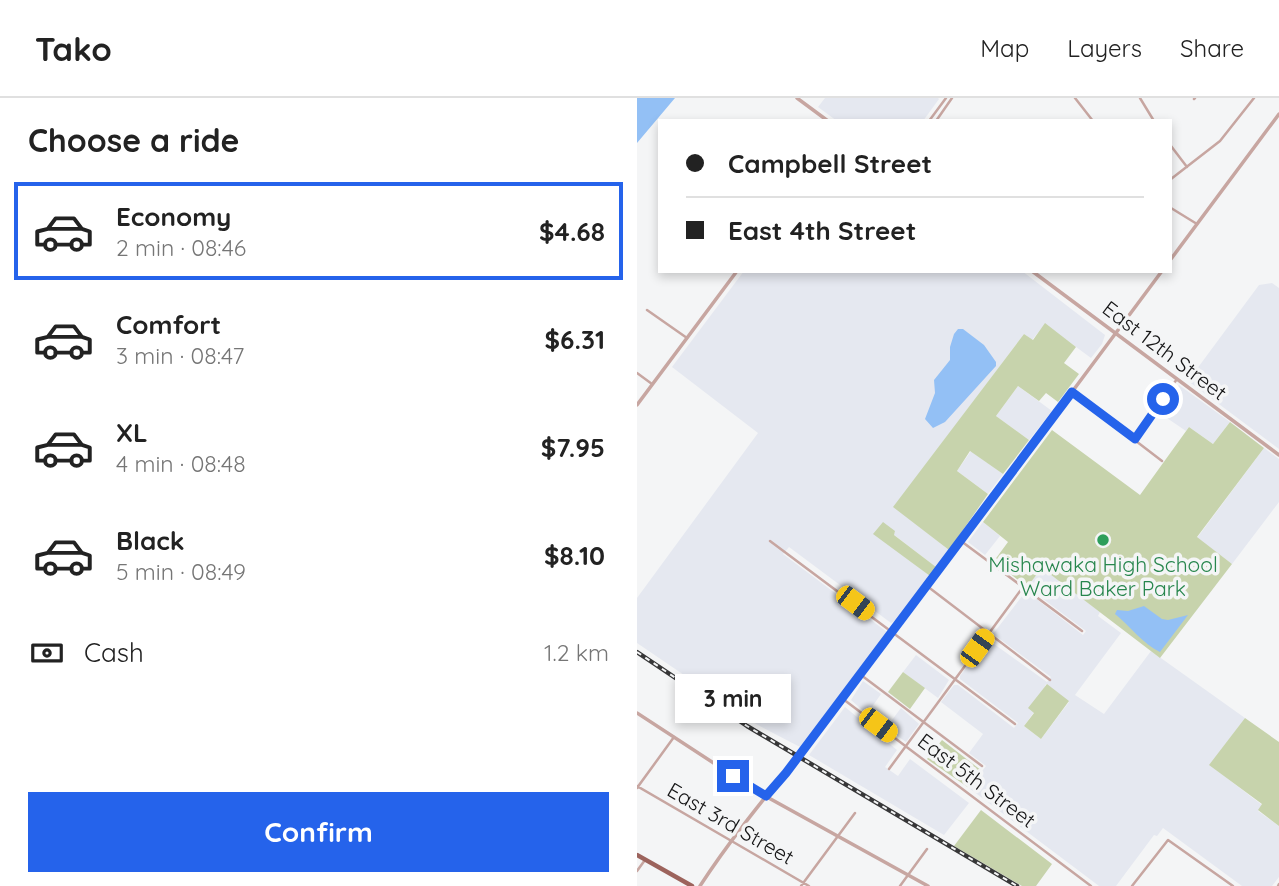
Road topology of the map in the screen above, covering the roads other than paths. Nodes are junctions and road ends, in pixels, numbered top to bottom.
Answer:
1 (797, 98) edge
2 (946, 98) edge
3 (953, 98) edge
4 (1140, 98) edge
5 (1254, 98) edge
6 (1077, 99) edge
7 (1279, 114) edge
8 (825, 119) edge
9 (930, 119) edge
10 (937, 119) edge
11 (1092, 119) edge
12 (1153, 119) edge
13 (1172, 147) edge
14 (1187, 167) junction
15 (1172, 178) edge
16 (1172, 209) edge
17 (1196, 224) junction
18 (1172, 258) edge
19 (736, 273) edge
20 (1035, 273) edge
21 (1160, 273) edge
22 (647, 310) dead end
23 (1116, 333) junction
24 (687, 338) junction
25 (637, 373) edge
26 (1178, 379) junction
27 (652, 384) junction
28 (1072, 392) junction
29 (637, 405) edge
30 (1135, 439) junction
31 (1279, 455) edge
32 (1162, 461) dead end
33 (770, 541) dead end
34 (961, 541) junction
35 (927, 586) junction
36 (1023, 587) junction
37 (1082, 631) dead end
38 (893, 632) junction
39 (988, 633) junction
40 (861, 675) junction
41 (954, 679) junction
42 (1049, 680) dead end
43 (843, 699) junction
44 (637, 713) edge
45 (923, 722) junction
46 (1015, 724) dead end
47 (674, 737) junction
48 (906, 747) junction
49 (982, 766) dead end
50 (889, 769) dead end
51 (637, 787) edge
52 (766, 796) junction
53 (855, 813) dead end
54 (838, 836) junction
55 (732, 843) junction
56 (927, 849) dead end
57 (637, 855) edge
58 (645, 860) junction
59 (637, 871) edge
60 (908, 875) junction
61 (802, 884) edge
62 (692, 886) edge
63 (700, 886) edge
64 (809, 886) edge
65 (900, 886) edge
66 (927, 886) edge
67 (1091, 886) edge
68 (1132, 886) edge
69 (1233, 886) edge

1 - 8 street
2 - 9 street
3 - 10 street
4 - 12 street
5 - 14 street
6 - 11 street
7 - 17 street
13 - 14 street
14 - 15 street
16 - 17 street
17 - 18 street
19 - 24 street
20 - 23 street, East 12th Street
21 - 23 street
22 - 24 street
23 - 26 street, East 12th Street
23 - 28 street
24 - 27 street
25 - 27 street
26 - 30 street
26 - 31 street, East 12th Street
27 - 29 street
28 - 30 street
28 - 34 street
30 - 32 street
33 - 38 street
34 - 35 street
34 - 36 street
35 - 38 street
35 - 39 street
36 - 37 street
36 - 39 street
38 - 40 street
38 - 41 street
39 - 41 street
39 - 42 street
40 - 43 street
40 - 45 street
41 - 45 street
41 - 46 street
43 - 48 street, East 5th Street
43 - 52 street
44 - 47 street
45 - 48 street
45 - 49 street
47 - 51 street
47 - 52 street
48 - 50 street
48 - 67 street, East 5th Street
51 - 55 street, East 3rd Street
52 - 54 street
52 - 55 street
53 - 54 street
54 - 60 street
54 - 61 street
55 - 61 street, East 3rd Street
55 - 63 street
56 - 60 street
57 - 58 main road
58 - 59 street
58 - 62 main road
60 - 65 street
60 - 66 street
61 - 64 street, East 3rd Street
68 - 69 street

